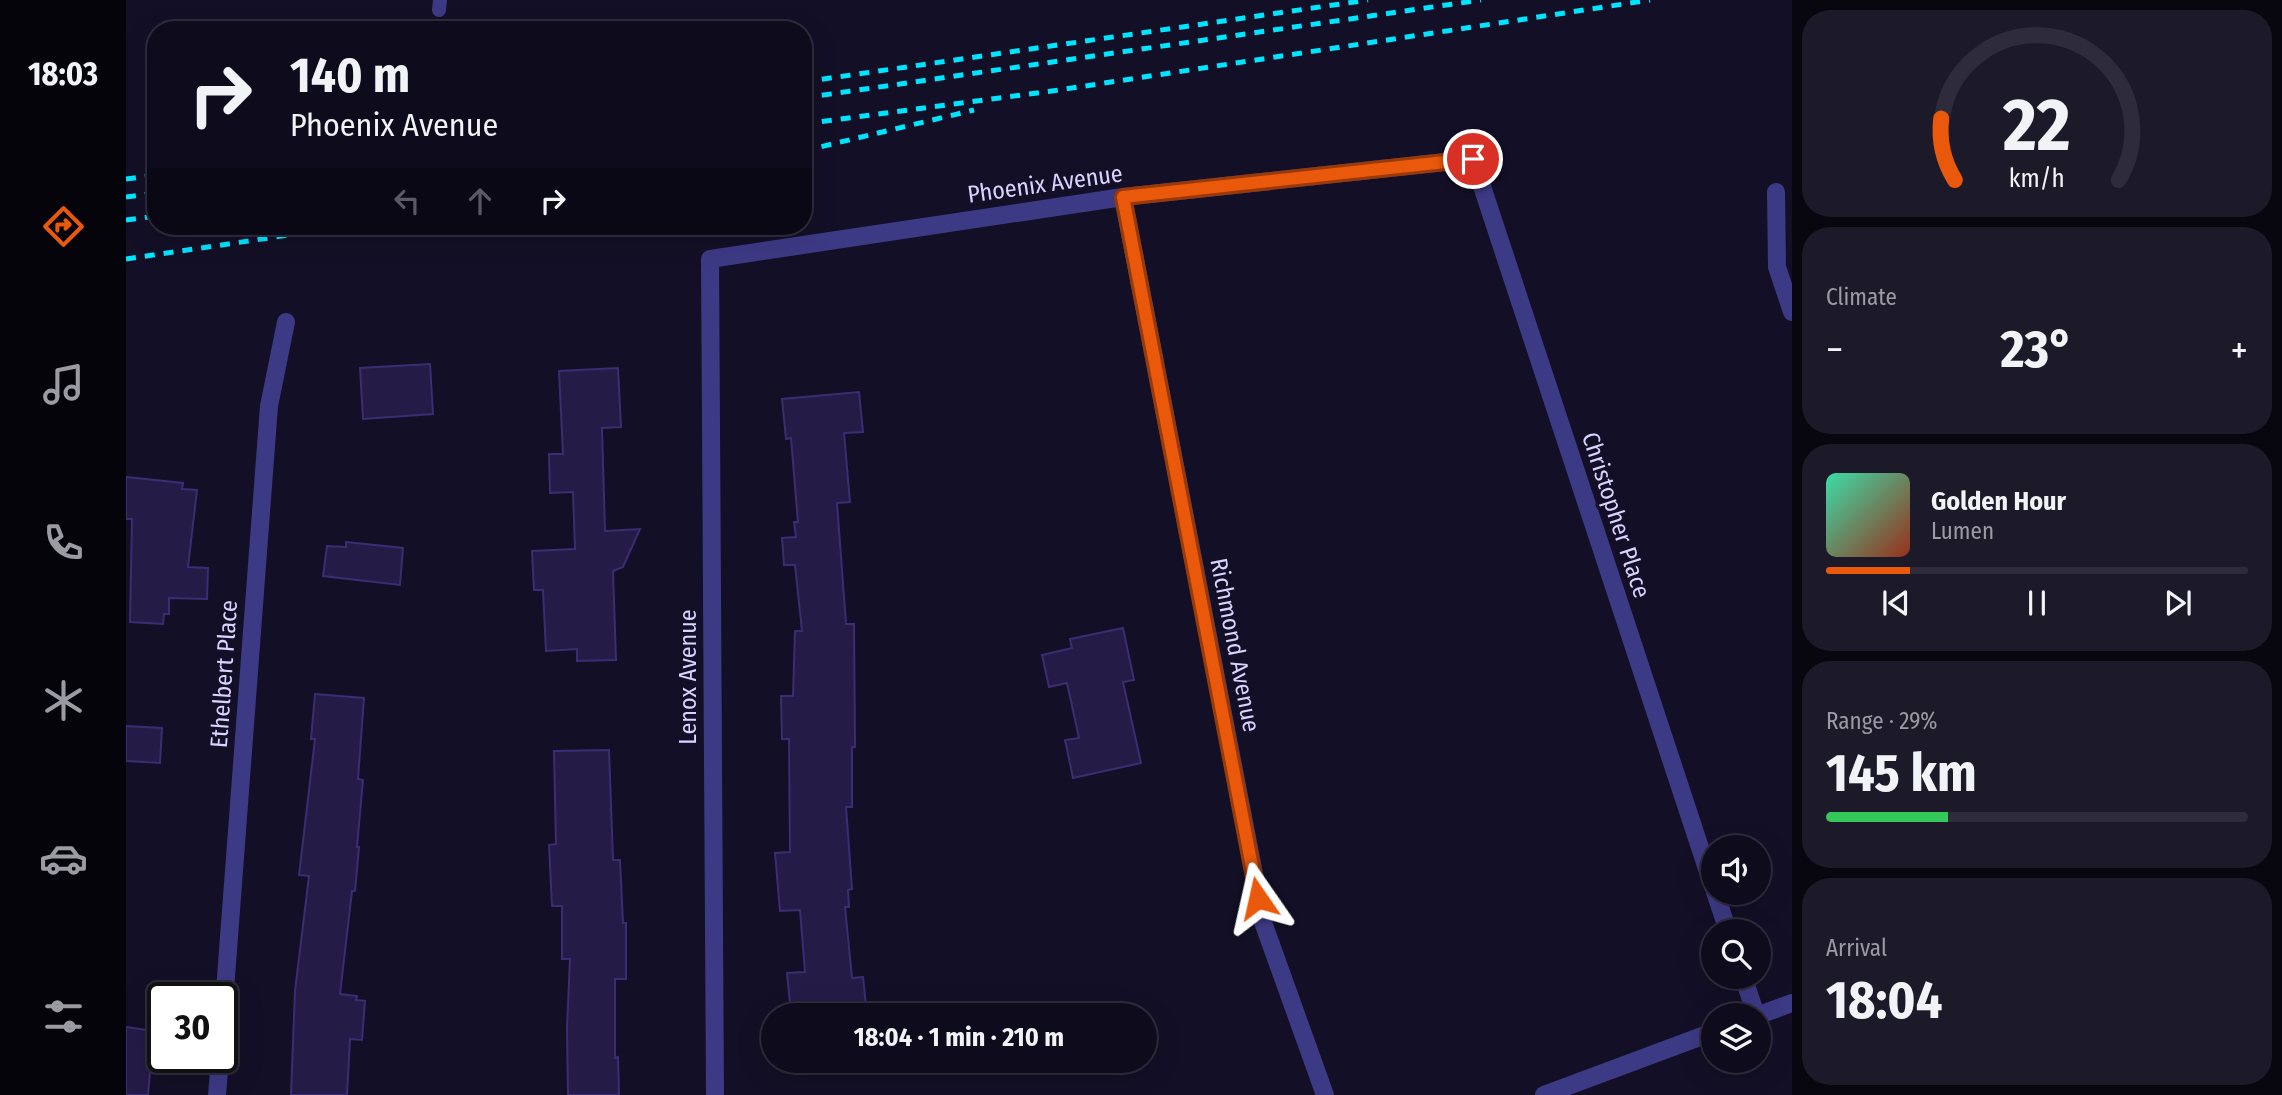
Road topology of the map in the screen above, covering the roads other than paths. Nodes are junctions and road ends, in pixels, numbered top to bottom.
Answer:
1 (1473, 159) joint
2 (1776, 192) dead end
3 (1123, 197) junction
4 (710, 259) joint
5 (1792, 312) edge
6 (286, 322) dead end
7 (1701, 851) edge
8 (226, 982) edge
9 (1792, 1003) edge
10 (1771, 1010) edge
11 (1701, 1036) edge
12 (219, 1073) edge
13 (217, 1095) edge
14 (715, 1095) edge
15 (1325, 1095) edge
16 (1544, 1095) edge

1 - 3 street, Phoenix Avenue
1 - 7 street, Christopher Place
2 - 5 street
3 - 4 street, Phoenix Avenue
3 - 15 street, Richmond Avenue
4 - 14 street, Lenox Avenue
6 - 8 street, Ethelbert Place
9 - 10 street
11 - 16 street
12 - 13 street

